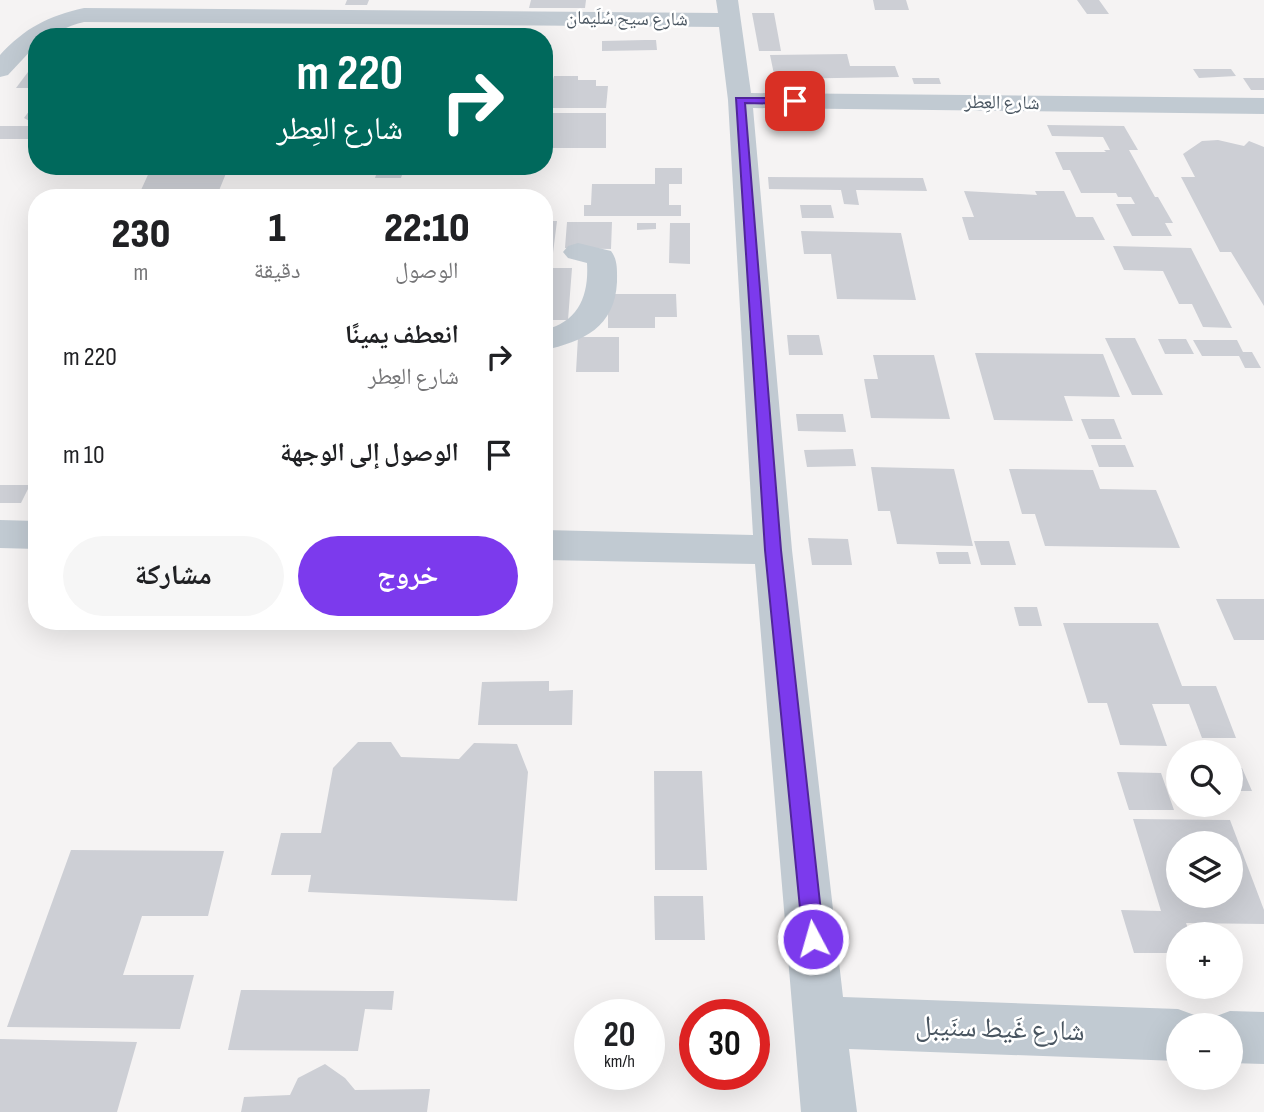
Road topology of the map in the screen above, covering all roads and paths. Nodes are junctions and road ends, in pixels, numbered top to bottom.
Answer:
1 (728, 10) edge
2 (41, 28) edge
3 (28, 38) edge
4 (0, 70) edge
5 (740, 100) junction
6 (1264, 107) edge
7 (578, 252) dead end
8 (553, 338) edge
9 (0, 534) edge
10 (28, 535) edge
11 (553, 545) edge
12 (773, 550) junction
13 (822, 1022) junction
14 (1166, 1035) edge
15 (1243, 1037) edge
16 (1264, 1038) edge
17 (829, 1112) edge

1 - 2 street, شارع سيح سُلَيمان
1 - 5 street
3 - 4 street, شارع سيح سُلَيمان
5 - 6 street, شارع العِطر
5 - 12 street
7 - 8 street
9 - 10 street
11 - 12 street
12 - 13 street
13 - 14 street, شارع غَيط سنَيبل
13 - 17 street
15 - 16 street

